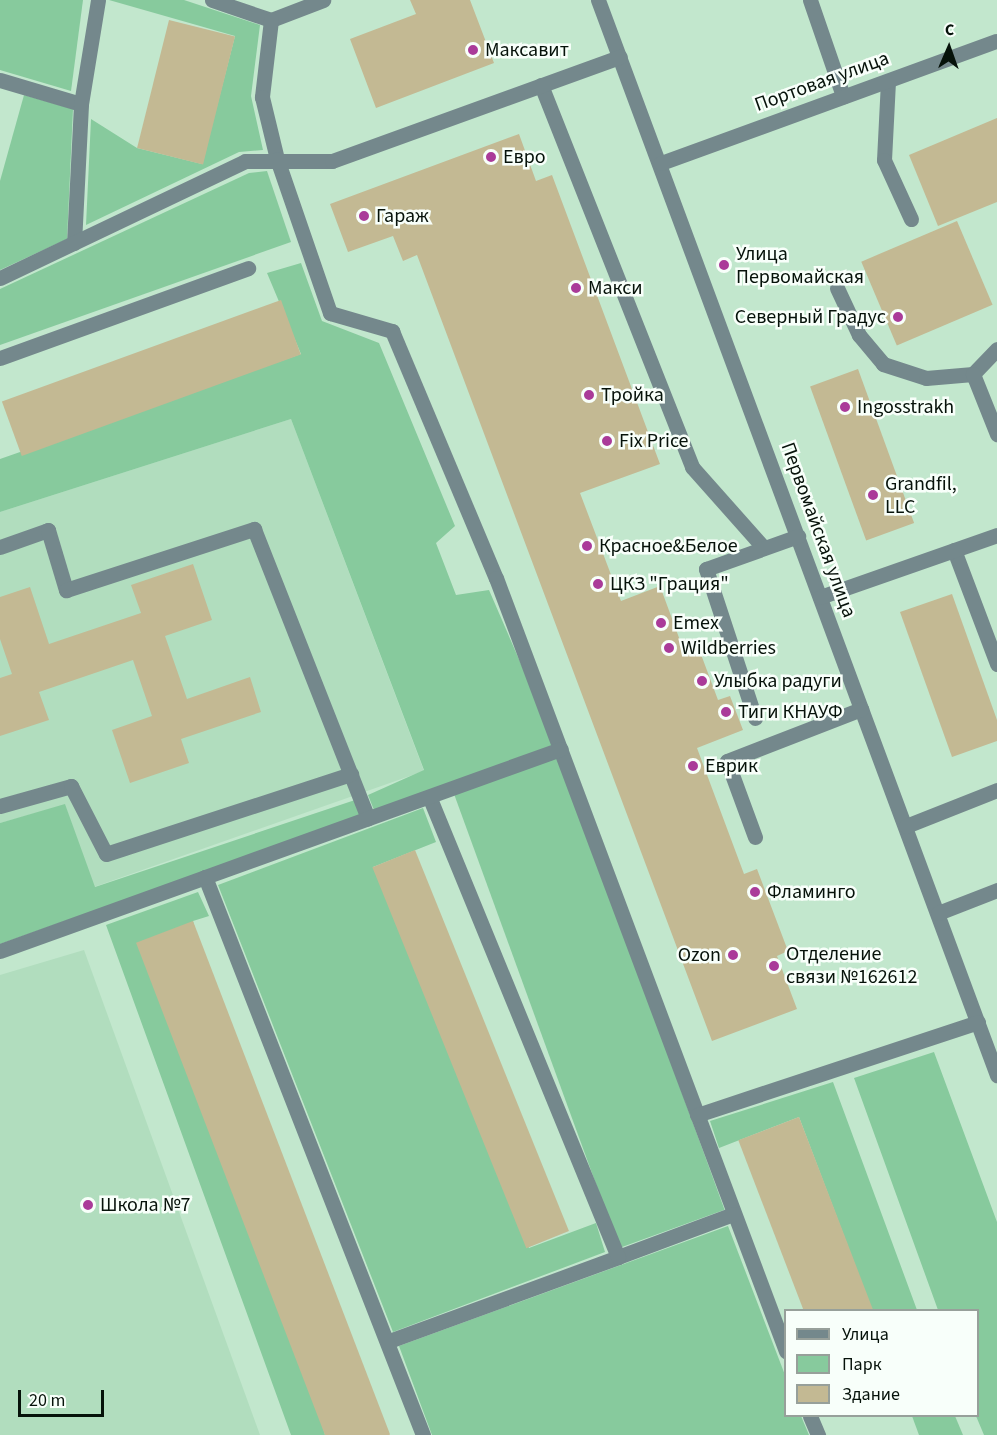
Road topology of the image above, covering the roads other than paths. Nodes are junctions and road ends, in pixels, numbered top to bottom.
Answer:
1 (98, 0) edge
2 (212, 0) edge
3 (323, 0) edge
4 (598, 0) edge
5 (810, 0) edge
6 (271, 20) junction
7 (997, 41) edge
8 (620, 57) junction
9 (0, 80) edge
10 (888, 81) junction
11 (541, 85) junction
12 (843, 96) junction
13 (81, 104) junction
14 (277, 159) junction
15 (661, 163) junction
16 (911, 219) dead end
17 (74, 243) junction
18 (248, 268) dead end
19 (0, 278) edge
20 (837, 288) dead end
21 (997, 349) edge
22 (0, 358) edge
23 (973, 374) junction
24 (997, 434) edge
25 (997, 535) edge
26 (798, 536) junction
27 (0, 547) edge
28 (764, 548) junction
29 (954, 550) junction
30 (820, 597) junction
31 (997, 664) edge
32 (861, 709) junction
33 (755, 718) dead end
34 (561, 750) junction
35 (351, 774) junction
36 (997, 790) edge
37 (429, 796) junction
38 (0, 806) edge
39 (368, 818) junction
40 (906, 826) junction
41 (755, 837) dead end
42 (205, 877) junction
43 (997, 890) edge
44 (938, 913) junction
45 (0, 951) edge
46 (978, 1022) junction
47 (992, 1045) edge
48 (997, 1075) edge
49 (696, 1115) junction
50 (733, 1214) junction
51 (618, 1257) junction
52 (389, 1341) junction
53 (784, 1346) edge
54 (810, 1417) edge
55 (423, 1435) edge
56 (818, 1435) edge

1 - 13 street
2 - 6 street
3 - 6 street
4 - 8 street, Первомайская улица
5 - 12 street
6 - 14 street
7 - 10 street, Портовая улица
8 - 11 street
8 - 15 street, Первомайская улица
9 - 13 street
10 - 12 street, Портовая улица
10 - 16 street
11 - 14 street
11 - 28 street
12 - 15 street, Портовая улица
13 - 17 street
14 - 17 street
14 - 34 street
15 - 26 street, Первомайская улица
17 - 19 street
18 - 22 street
20 - 23 street
21 - 23 street
23 - 24 street
25 - 29 street
26 - 28 street
26 - 30 street, Первомайская улица
27 - 35 street
28 - 33 street
29 - 30 street
29 - 31 street
30 - 32 street, Первомайская улица
32 - 40 street, Первомайская улица
32 - 41 street
34 - 37 street
34 - 49 street
35 - 38 street
35 - 39 street
36 - 40 street
37 - 39 street
37 - 51 street
39 - 42 street
40 - 44 street, Первомайская улица
42 - 45 street
42 - 52 street
43 - 44 street
44 - 46 street, Первомайская улица
46 - 47 street, Первомайская улица
46 - 49 street
47 - 48 street, Первомайская улица
49 - 50 street
50 - 51 street
50 - 53 street
51 - 52 street
52 - 55 street
54 - 56 street

